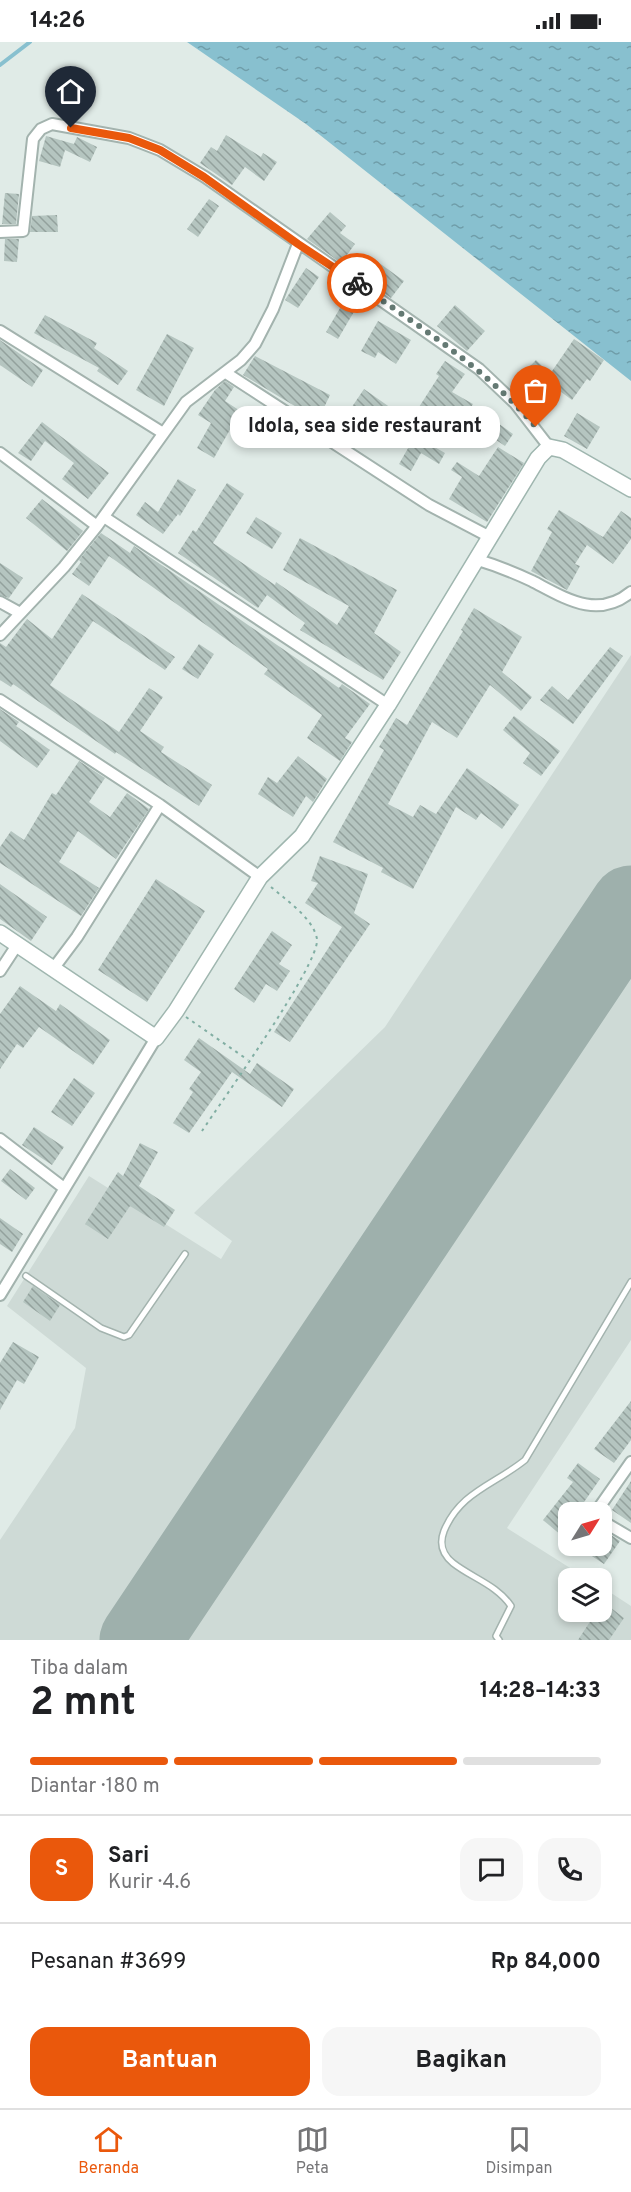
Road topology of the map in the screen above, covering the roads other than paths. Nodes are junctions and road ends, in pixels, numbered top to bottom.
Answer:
1 (0, 232) edge
2 (298, 244) junction
3 (0, 331) edge
4 (226, 373) junction
5 (163, 433) junction
6 (549, 447) junction
7 (0, 453) edge
8 (631, 489) edge
9 (101, 521) junction
10 (488, 540) junction
11 (475, 559) junction
12 (498, 566) junction
13 (631, 592) edge
14 (0, 602) edge
15 (21, 614) junction
16 (0, 635) edge
17 (0, 700) edge
18 (388, 705) junction
19 (160, 805) junction
20 (260, 877) junction
21 (0, 933) edge
22 (17, 945) junction
23 (53, 969) junction
24 (0, 971) edge
25 (156, 1038) junction
26 (0, 1139) edge
27 (64, 1188) junction
28 (185, 1254) dead end
29 (26, 1276) dead end
30 (631, 1282) edge
31 (0, 1295) edge
32 (631, 1462) edge
33 (603, 1502) edge
34 (612, 1527) edge
35 (631, 1538) edge
36 (499, 1640) edge

1 - 2 street
2 - 4 street
2 - 6 street
3 - 5 street
4 - 5 street
4 - 10 street
5 - 9 street
6 - 8 street
6 - 10 street
7 - 9 street
9 - 15 street
9 - 18 street
10 - 11 street
10 - 12 street
11 - 12 street
11 - 18 street
12 - 13 street
14 - 15 street
15 - 16 street
17 - 19 street
18 - 20 street
19 - 20 street
19 - 23 street
20 - 25 street
21 - 22 street
22 - 23 street
22 - 24 street
23 - 25 street
25 - 27 street
26 - 27 street
27 - 31 street
28 - 29 lane
30 - 36 lane
32 - 33 street
34 - 35 street

